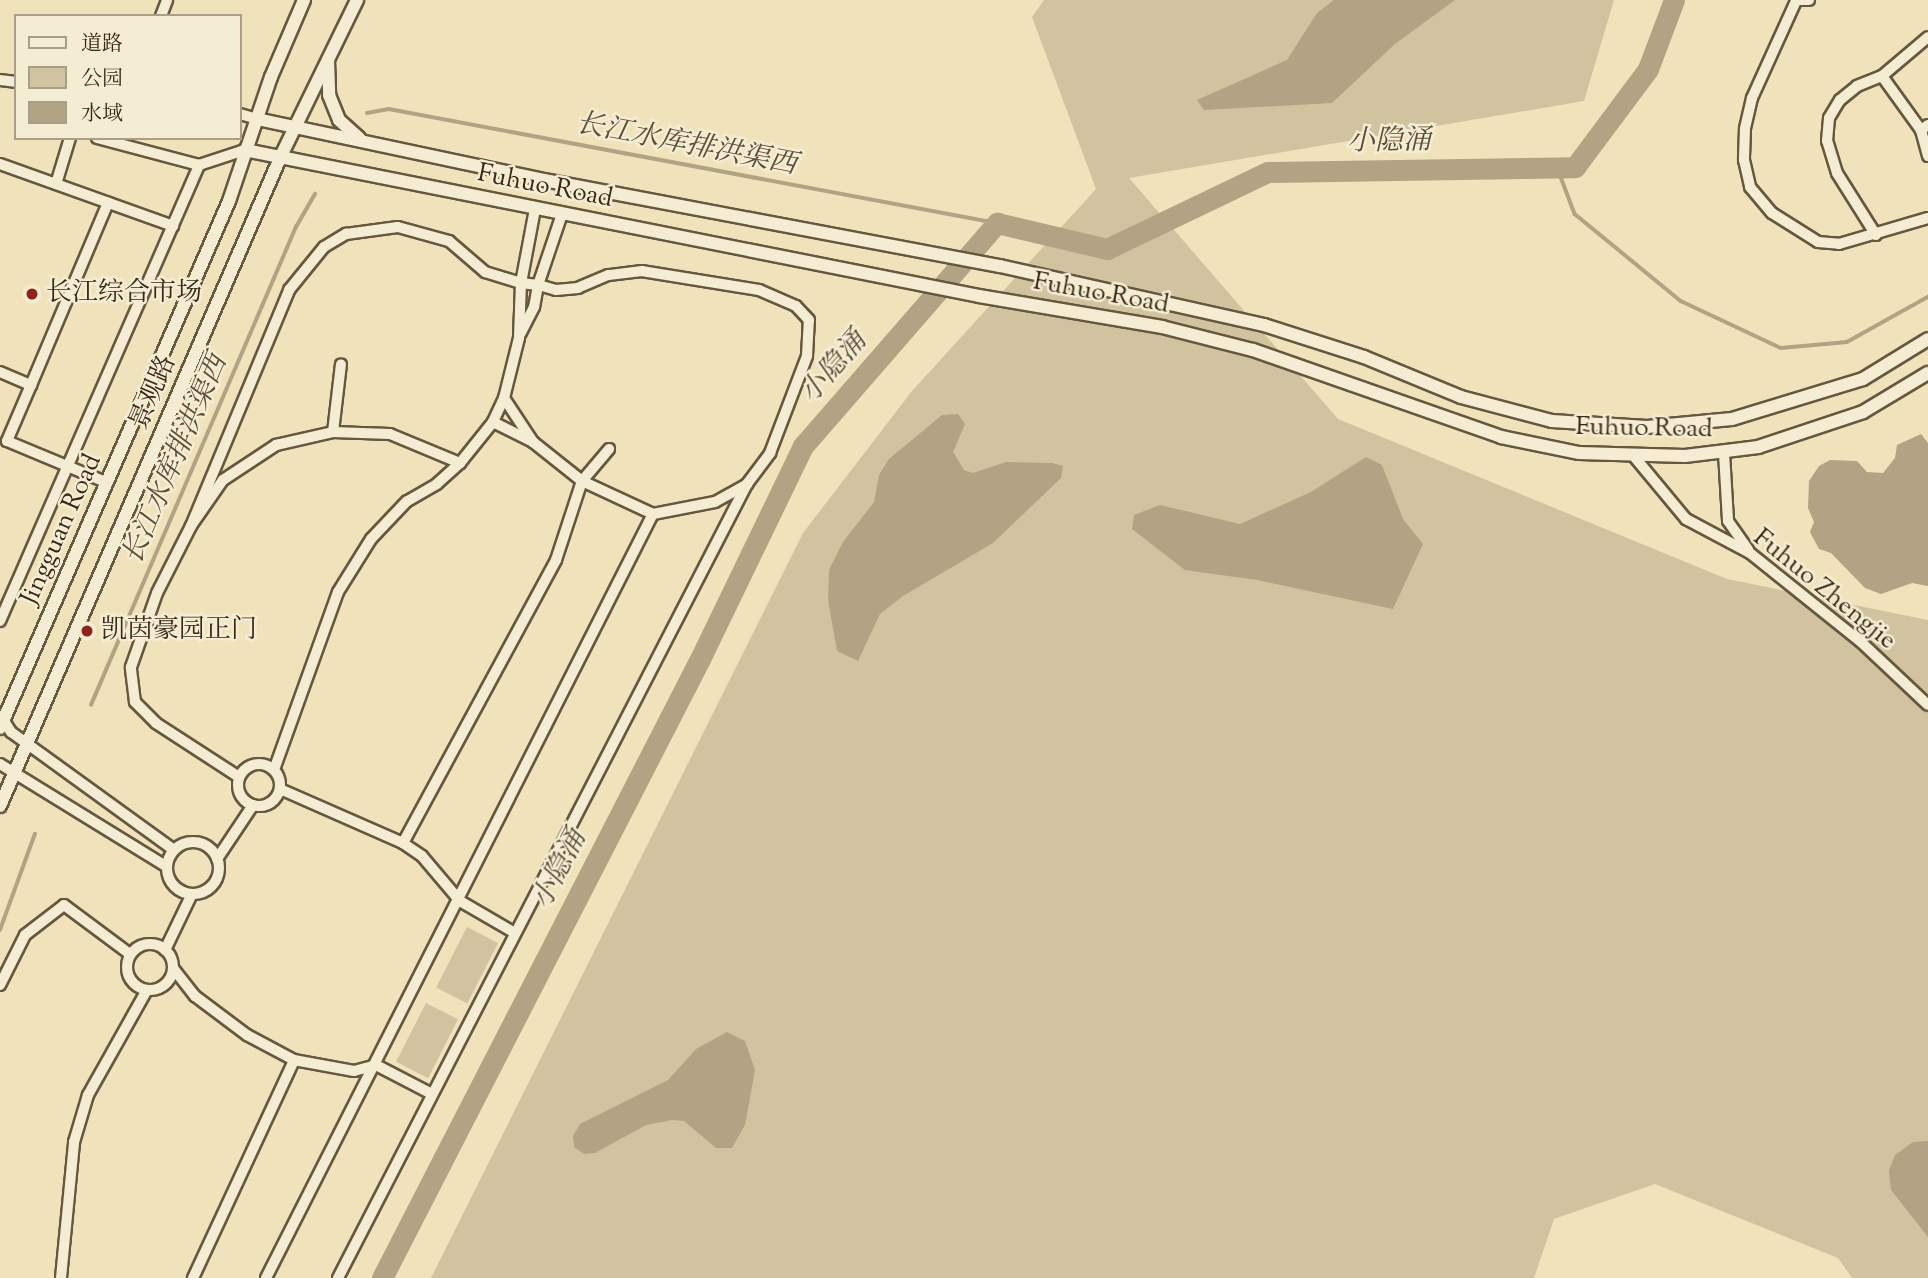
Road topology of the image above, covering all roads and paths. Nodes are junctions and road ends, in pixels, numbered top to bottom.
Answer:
1 (304, 0) edge
2 (357, 0) edge
3 (1796, 0) edge
4 (1809, 0) edge
5 (1928, 37) edge
6 (328, 60) junction
7 (1882, 76) junction
8 (242, 115) edge
9 (257, 119) junction
10 (297, 126) junction
11 (1924, 128) edge
12 (69, 140) edge
13 (105, 140) edge
14 (362, 141) junction
15 (245, 150) junction
16 (1928, 156) edge
17 (280, 158) junction
18 (0, 163) edge
19 (199, 165) junction
20 (56, 184) junction
21 (108, 203) junction
22 (535, 209) junction
23 (562, 214) junction
24 (1928, 218) edge
25 (173, 226) junction
26 (1876, 235) junction
27 (521, 283) junction
28 (538, 285) junction
29 (519, 338) junction
30 (1928, 339) edge
31 (341, 365) dead end
32 (0, 372) edge
33 (1928, 373) edge
34 (31, 385) junction
35 (504, 398) junction
36 (492, 422) junction
37 (333, 432) junction
38 (533, 442) junction
39 (609, 449) dead end
40 (1724, 453) junction
41 (1632, 454) junction
42 (460, 463) junction
43 (68, 467) junction
44 (582, 481) junction
45 (108, 483) junction
46 (747, 484) junction
47 (653, 514) junction
48 (191, 526) junction
49 (1750, 553) junction
50 (0, 621) edge
51 (1928, 705) edge
52 (1, 721) edge
53 (29, 743) junction
54 (0, 764) edge
55 (274, 770) junction
56 (15, 771) junction
57 (239, 777) junction
58 (280, 789) junction
59 (253, 805) junction
60 (0, 806) edge
61 (403, 843) junction
62 (174, 850) junction
63 (217, 859) junction
64 (166, 866) junction
65 (192, 894) junction
66 (460, 901) junction
67 (515, 933) junction
68 (165, 950) junction
69 (131, 954) junction
70 (173, 968) junction
71 (0, 985) edge
72 (147, 990) junction
73 (294, 1060) junction
74 (376, 1065) junction
75 (432, 1094) junction
76 (61, 1278) edge
77 (193, 1278) edge
78 (266, 1278) edge
79 (338, 1278) edge

1 - 9 street, Jingguan Road
2 - 6 street, 景观路
3 - 4 street
3 - 26 street
5 - 7 street
6 - 10 street, 景观路
6 - 14 street
7 - 11 street
7 - 26 street
8 - 9 street
9 - 10 street, Fuhuo Road
9 - 15 street, Jingguan Road
10 - 14 street, Fuhuo Road
10 - 17 street, 景观路
11 - 16 street
12 - 20 street
13 - 19 street
14 - 30 street, Fuhuo Road
15 - 17 street, Fuhuo Road
15 - 19 street
15 - 45 street, Jingguan Road
17 - 22 street, Fuhuo Road
17 - 53 street, 景观路
18 - 20 street
19 - 25 street
20 - 21 street
21 - 25 street
21 - 34 street
22 - 23 street, Fuhuo Road
22 - 27 street
23 - 28 street
23 - 41 street, Fuhuo Road
24 - 26 street
25 - 43 street
27 - 28 street
27 - 29 street
27 - 48 street
28 - 29 street
28 - 46 street
29 - 35 street
31 - 37 street
32 - 34 street
33 - 40 street, Fuhuo Road
34 - 43 street
35 - 36 street
35 - 38 street
36 - 38 street
36 - 42 street
37 - 42 street
37 - 48 street
38 - 44 street
39 - 44 street
40 - 41 street, Fuhuo Road
40 - 49 street
41 - 49 street, Fuhuo Zhengjie
42 - 55 street
43 - 45 street
43 - 50 street
44 - 47 street
44 - 61 street
45 - 52 street, Jingguan Road
46 - 47 street
46 - 67 street
47 - 66 street
48 - 57 street
49 - 51 street, Fuhuo Zhengjie
52 - 53 street
53 - 56 street, 景观路
53 - 62 street
54 - 56 street
55 - 57 street
55 - 58 street
56 - 60 street, 景观路
56 - 64 street
57 - 59 street
58 - 59 street
58 - 61 street
59 - 63 street
61 - 66 street
62 - 63 street
62 - 64 street
63 - 65 street
64 - 65 street
65 - 68 street
66 - 67 street
66 - 74 street
67 - 75 street
68 - 69 street
68 - 70 street
69 - 71 street
69 - 72 street
70 - 72 street
70 - 73 street
72 - 76 street
73 - 74 street
73 - 77 street
74 - 75 street
74 - 78 street
75 - 79 street

